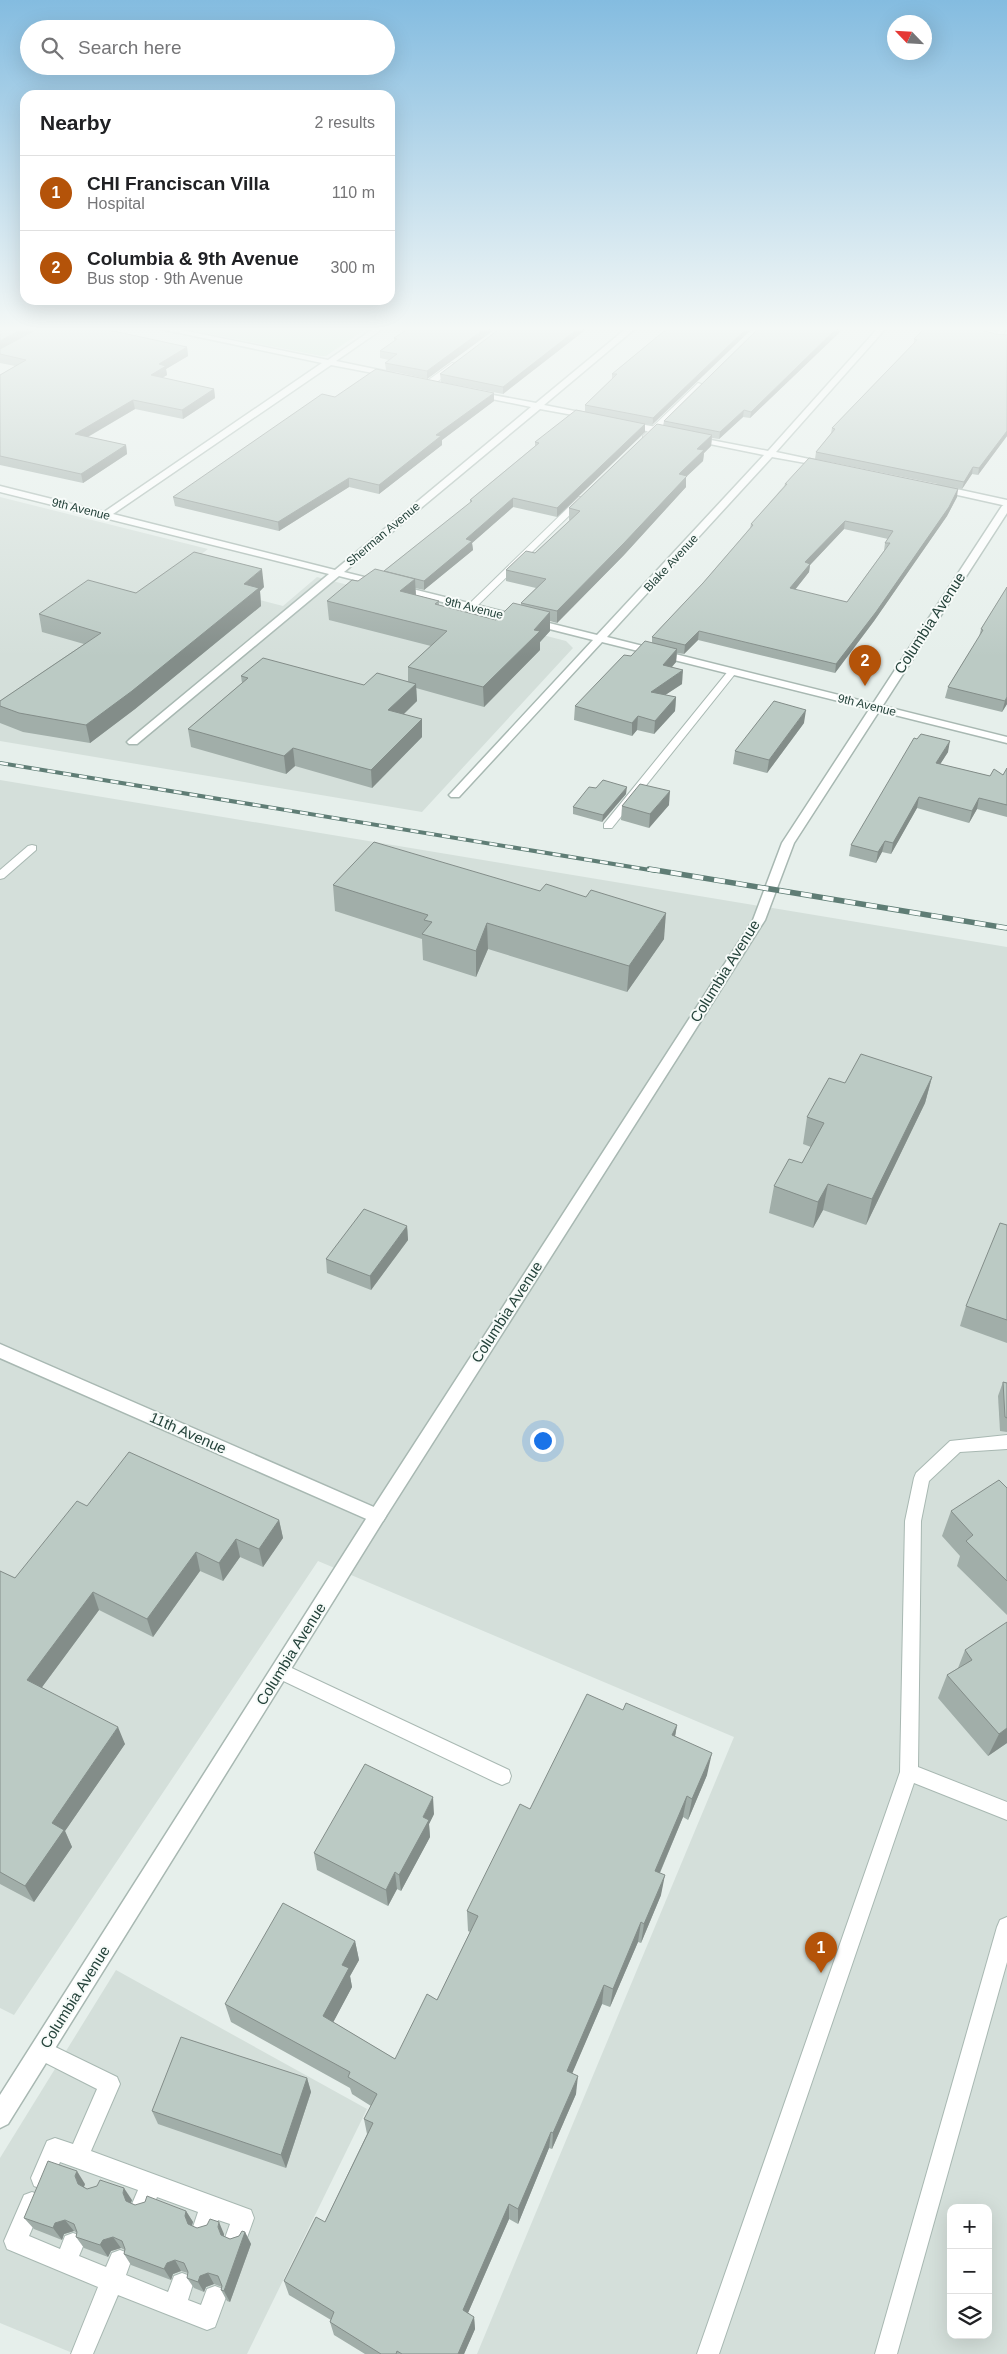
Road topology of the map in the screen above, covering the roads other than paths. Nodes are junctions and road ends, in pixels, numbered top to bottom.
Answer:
1 (220, 437) edge
2 (501, 437) edge
3 (647, 437) edge
4 (687, 437) edge
5 (785, 437) edge
6 (640, 444) edge
7 (770, 454) junction
8 (838, 468) edge
9 (925, 486) edge
10 (0, 489) edge
11 (590, 492) edge
12 (1007, 504) edge
13 (106, 515) junction
14 (336, 573) junction
15 (471, 607) junction
16 (600, 639) junction
17 (732, 672) junction
18 (876, 707) junction
19 (1007, 740) edge
20 (133, 742) dead end
21 (455, 795) dead end
22 (608, 826) dead end
23 (32, 848) dead end
24 (0, 876) edge
25 (0, 1351) edge
26 (1007, 1442) edge
27 (377, 1516) junction
28 (281, 1671) junction
29 (909, 1772) junction
30 (502, 1776) dead end
31 (1007, 1811) edge
32 (1007, 1927) edge
33 (41, 2050) junction
34 (0, 2116) edge
35 (78, 2157) junction
36 (105, 2168) junction
37 (151, 2184) junction
38 (96, 2188) edge
39 (143, 2204) edge
40 (236, 2238) edge
41 (116, 2271) junction
42 (182, 2284) edge
43 (215, 2297) edge
44 (174, 2306) junction
45 (82, 2354) edge
46 (708, 2354) edge
47 (886, 2354) edge

1 - 13 street
2 - 14 street, Sherman Avenue
3 - 6 lane
4 - 7 street
5 - 7 street, Blake Avenue
7 - 8 street
7 - 16 street, Blake Avenue
9 - 12 street
10 - 13 street, 9th Avenue
11 - 15 lane
12 - 18 street, Columbia Avenue
13 - 14 street, 9th Avenue
14 - 15 street, 9th Avenue
14 - 20 street, Sherman Avenue
15 - 16 street, 9th Avenue
16 - 17 street, 9th Avenue
16 - 21 street, Blake Avenue
17 - 18 street, 9th Avenue
17 - 22 lane
18 - 19 street, 9th Avenue
18 - 27 street, Columbia Avenue
23 - 24 lane
25 - 27 street, 11th Avenue
26 - 29 lane
27 - 28 street, Columbia Avenue
28 - 30 lane
28 - 33 street, Columbia Avenue
29 - 31 lane
29 - 46 lane
32 - 47 lane
33 - 34 street, Columbia Avenue
33 - 35 lane
35 - 36 lane
35 - 41 lane
36 - 37 lane
36 - 38 lane
37 - 39 lane
37 - 40 lane
41 - 44 lane
41 - 45 lane
42 - 44 lane
43 - 44 lane

